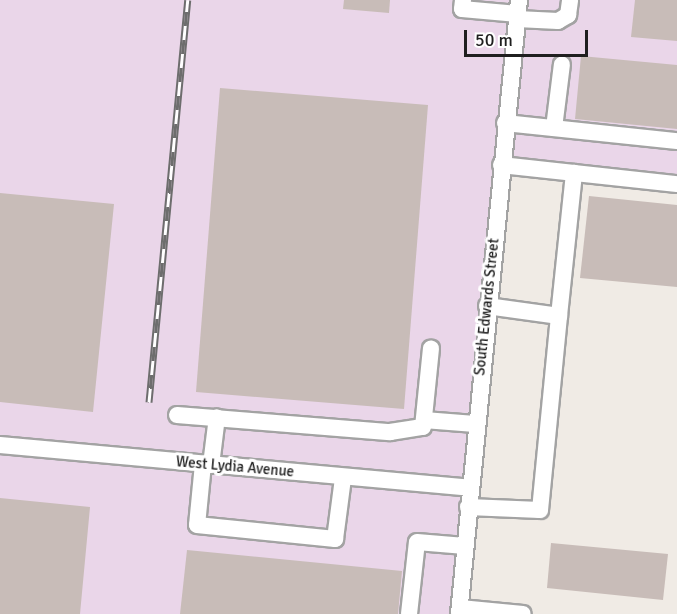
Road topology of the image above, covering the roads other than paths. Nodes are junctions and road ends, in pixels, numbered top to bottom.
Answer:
1 (463, 0) edge
2 (570, 0) edge
3 (518, 11) edge
4 (561, 64) dead end
5 (506, 123) junction
6 (554, 128) junction
7 (677, 141) edge
8 (501, 165) junction
9 (574, 173) junction
10 (676, 179) edge
11 (487, 306) junction
12 (559, 316) junction
13 (431, 348) dead end
14 (177, 415) dead end
15 (217, 417) junction
16 (424, 420) junction
17 (475, 424) junction
18 (0, 445) edge
19 (207, 465) junction
20 (343, 478) junction
21 (470, 488) junction
22 (468, 507) junction
23 (465, 546) junction
24 (459, 611) edge
25 (409, 614) edge
26 (523, 614) edge

1 - 3 street
2 - 3 street
3 - 5 street, South Edwards Street
4 - 6 street
5 - 6 street
5 - 8 street, South Edwards Street
6 - 7 street
8 - 9 street
8 - 11 street, South Edwards Street
9 - 10 street
9 - 12 street
11 - 12 street
11 - 17 street, South Edwards Street
12 - 22 street
13 - 16 street
14 - 15 street
15 - 16 street
15 - 19 street
16 - 17 street
17 - 21 street, South Edwards Street
18 - 19 street, West Lydia Avenue
19 - 20 street, West Lydia Avenue
19 - 20 street
20 - 21 street, West Lydia Avenue
21 - 22 street, South Edwards Street
22 - 23 street, South Edwards Street
23 - 24 street, South Edwards Street
23 - 25 street
24 - 26 street

